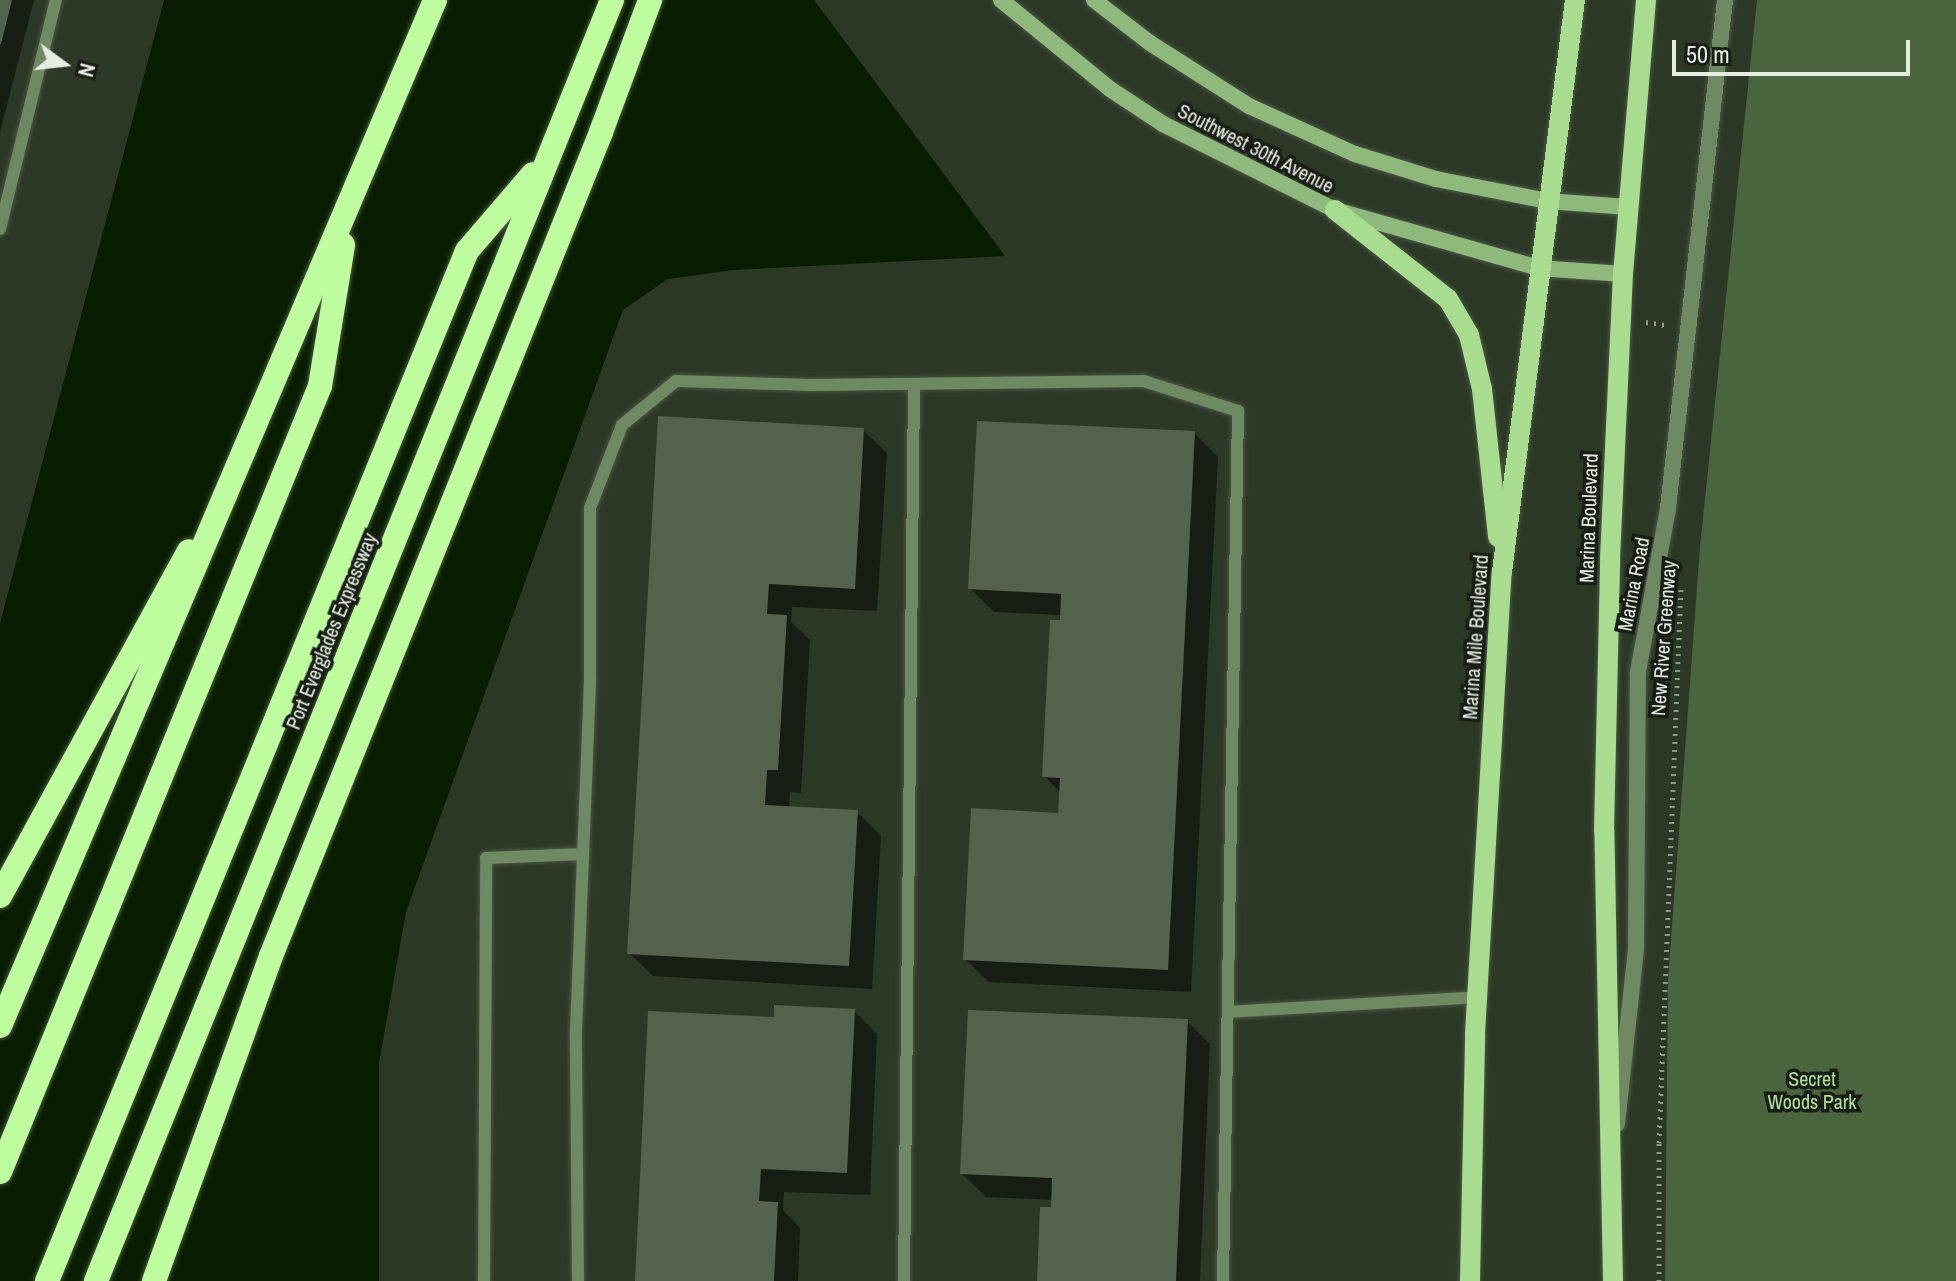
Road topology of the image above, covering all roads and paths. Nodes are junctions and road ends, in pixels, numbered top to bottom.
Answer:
1 (56, 0) edge
2 (435, 0) edge
3 (612, 0) edge
4 (650, 0) edge
5 (1001, 0) edge
6 (1094, 0) edge
7 (1575, 0) edge
8 (1646, 0) edge
9 (1725, 0) edge
10 (546, 158) junction
11 (1547, 201) junction
12 (350, 203) junction
13 (1628, 207) junction
14 (1335, 210) junction
15 (0, 229) edge
16 (1538, 268) junction
17 (1623, 274) junction
18 (1646, 322) dead end
19 (1674, 326) dead end
20 (914, 384) junction
21 (257, 426) junction
22 (1502, 572) junction
23 (1681, 581) dead end
24 (583, 854) junction
25 (0, 896) edge
26 (1477, 997) junction
27 (1228, 1012) junction
28 (0, 1026) edge
29 (0, 1172) edge
30 (1611, 1177) junction
31 (47, 1281) edge
32 (96, 1281) edge
33 (154, 1281) edge
34 (484, 1281) edge
35 (578, 1281) edge
36 (904, 1281) edge
37 (1223, 1281) edge
38 (1470, 1281) edge
39 (1613, 1281) edge
40 (1659, 1281) edge

1 - 15 lane
2 - 12 highway
3 - 10 highway, Port Everglades Expressway
4 - 33 highway
5 - 14 main road, Southwest 30th Avenue
6 - 11 main road, Southwest 30th Avenue
7 - 11 main road, Marina Mile Boulevard
8 - 13 main road
9 - 30 street, Marina Road
10 - 31 highway
10 - 32 highway, Port Everglades Expressway
11 - 13 main road, Southwest 30th Avenue
11 - 16 main road, Marina Mile Boulevard
12 - 21 highway
12 - 29 highway
13 - 17 main road, Marina Boulevard
14 - 16 main road, Southwest 30th Avenue
14 - 22 main road
16 - 17 main road, Southwest 30th Avenue
16 - 22 main road, Marina Mile Boulevard
17 - 30 main road, Marina Boulevard
18 - 19 path
20 - 24 lane
20 - 27 lane
20 - 36 lane
21 - 25 highway
21 - 28 highway
22 - 26 main road, Marina Mile Boulevard
23 - 40 path, New River Greenway
24 - 34 lane
24 - 35 lane
26 - 27 lane
26 - 38 main road, Marina Mile Boulevard
27 - 37 lane
30 - 39 main road

